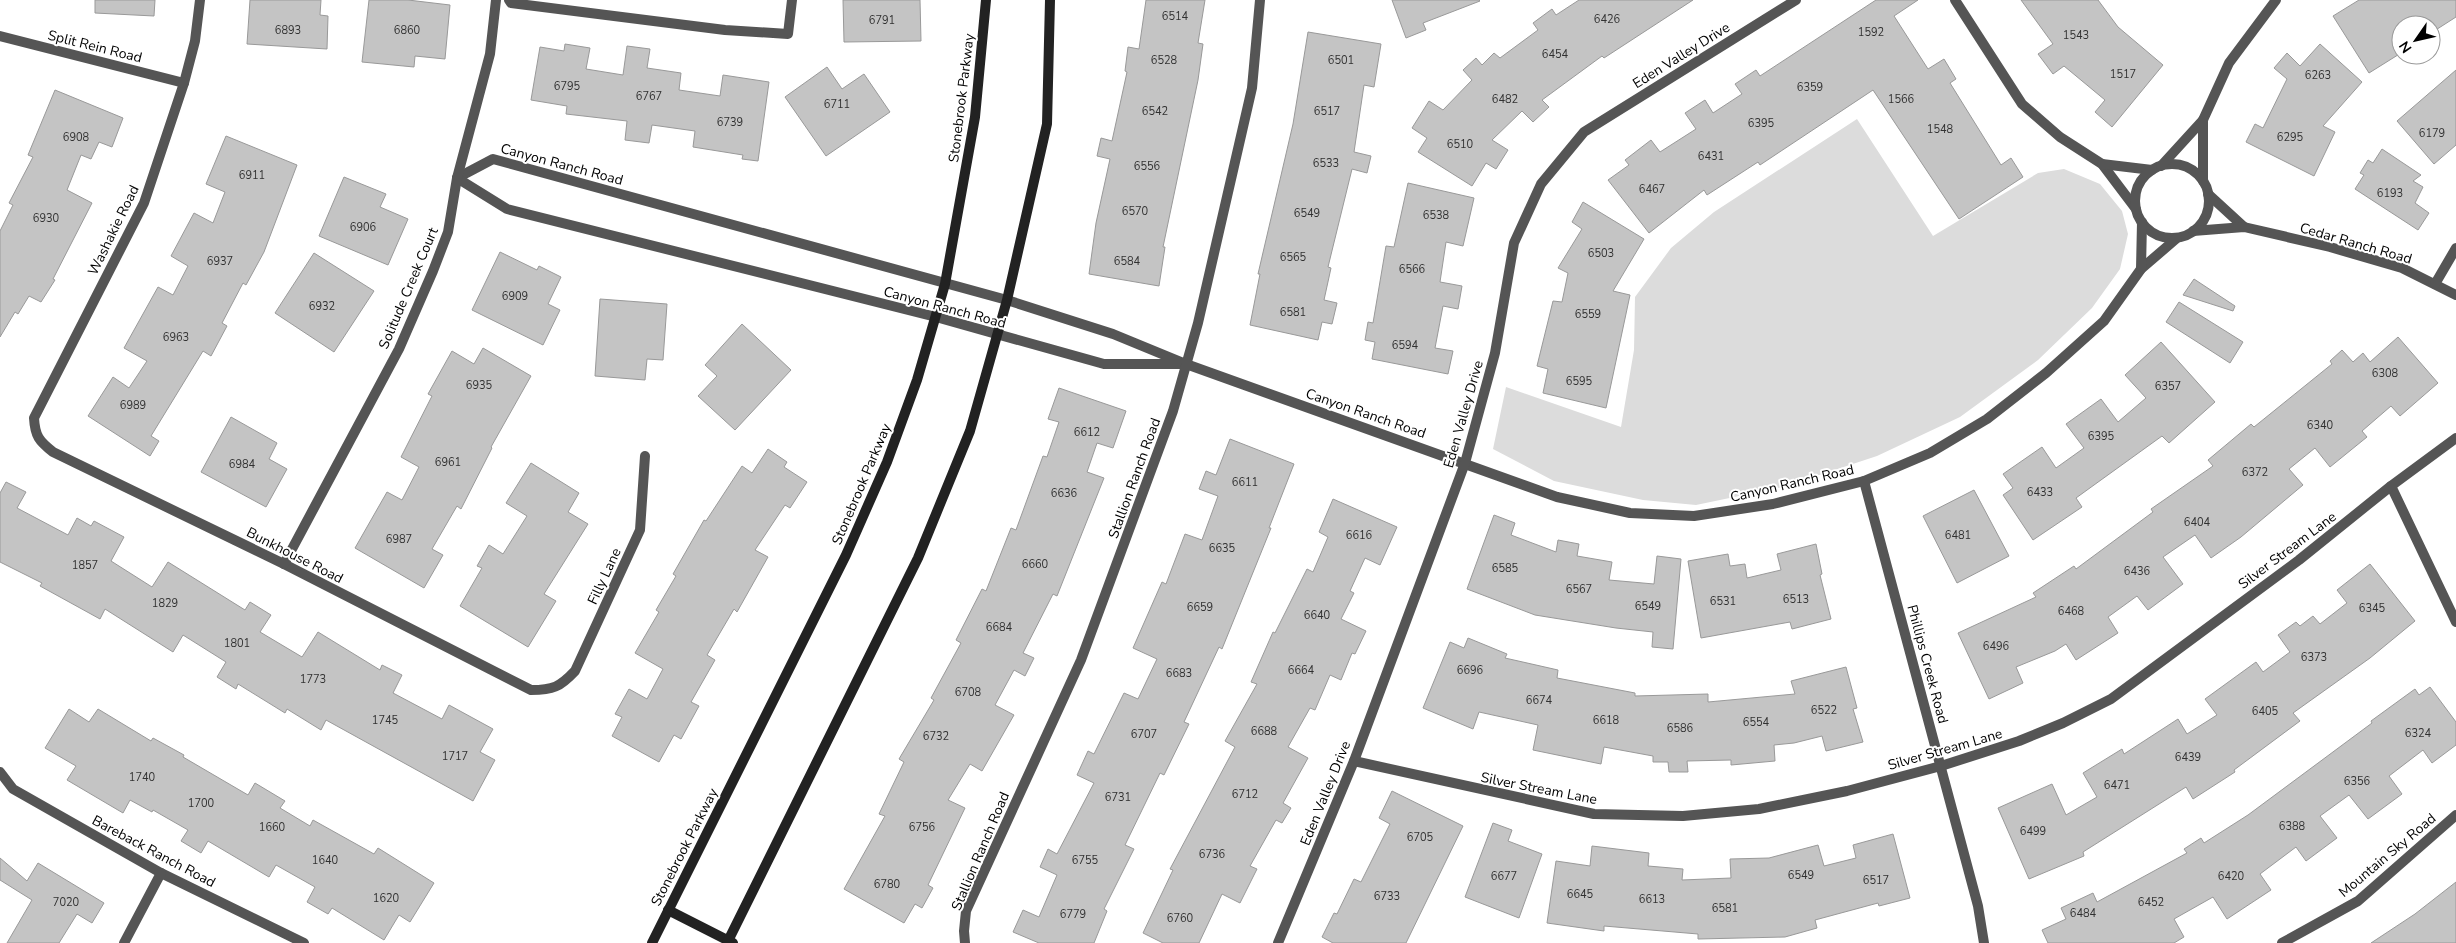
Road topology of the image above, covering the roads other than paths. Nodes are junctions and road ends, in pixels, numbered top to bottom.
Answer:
1 (200, 0) edge
2 (496, 0) edge
3 (509, 0) edge
4 (792, 0) edge
5 (986, 0) edge
6 (1050, 0) edge
7 (1260, 0) edge
8 (1796, 0) edge
9 (1955, 0) edge
10 (2276, 0) edge
11 (0, 36) edge
12 (184, 83) junction
13 (2202, 120) junction
14 (2102, 164) junction
15 (2156, 168) junction
16 (457, 178) junction
17 (2203, 182) junction
18 (2208, 194) junction
19 (2136, 209) junction
20 (2142, 222) junction
21 (2244, 226) junction
22 (2193, 231) junction
23 (2177, 238) junction
24 (2456, 248) edge
25 (2141, 269) junction
26 (945, 284) junction
27 (2435, 284) junction
28 (2456, 296) edge
29 (1007, 300) junction
30 (936, 317) junction
31 (998, 336) junction
32 (1186, 364) junction
33 (34, 432) joint
34 (2456, 438) edge
35 (645, 456) dead end
36 (1465, 463) junction
37 (1864, 481) junction
38 (2391, 486) junction
39 (284, 564) junction
40 (2456, 622) edge
41 (549, 690) joint
42 (1354, 761) junction
43 (1941, 766) junction
44 (0, 772) edge
45 (2456, 815) edge
46 (161, 873) junction
47 (668, 910) junction
48 (730, 942) edge
49 (124, 943) edge
50 (304, 943) edge
51 (652, 943) edge
52 (965, 943) edge
53 (1278, 943) edge
54 (1984, 943) edge
55 (2282, 943) edge

1 - 12 street, Washakie Road
2 - 16 street, Solitude Creek Court
3 - 4 street
5 - 26 main road, Stonebrook Parkway
6 - 29 main road
7 - 32 street, Stallion Ranch Road
8 - 36 street, Eden Valley Drive
9 - 14 street
10 - 13 street
11 - 12 street, Split Rein Road
12 - 33 street, Washakie Road
13 - 15 street
13 - 17 street
14 - 15 street
14 - 19 street
15 - 17 street
15 - 19 street
16 - 26 street, Canyon Ranch Road
16 - 30 street, Canyon Ranch Road
16 - 39 street, Solitude Creek Court
17 - 18 street
18 - 21 street, Cedar Ranch Road
18 - 22 street
19 - 20 street
20 - 23 street
20 - 25 street
21 - 22 street, Cedar Ranch Road
21 - 27 street, Cedar Ranch Road
22 - 23 street
23 - 25 street, Canyon Ranch Road
24 - 27 street
25 - 37 street, Canyon Ranch Road
26 - 29 street, Canyon Ranch Road
26 - 30 main road, Stonebrook Parkway
27 - 28 street, Cedar Ranch Road
29 - 31 main road
29 - 32 street, Canyon Ranch Road
30 - 31 street, Canyon Ranch Road
30 - 47 main road, Stonebrook Parkway
31 - 32 street, Canyon Ranch Road
31 - 48 main road
32 - 36 street, Canyon Ranch Road
32 - 52 street, Stallion Ranch Road
33 - 39 street, Bunkhouse Road
34 - 38 street, Silver Stream Lane
35 - 41 street, Filly Lane
36 - 37 street, Canyon Ranch Road
36 - 42 street, Eden Valley Drive
37 - 43 street, Phillips Creek Road
38 - 40 street
38 - 43 street, Silver Stream Lane
39 - 41 street, Bunkhouse Road
42 - 43 street, Silver Stream Lane
42 - 53 street, Eden Valley Drive
43 - 54 street, Phillips Creek Road
44 - 46 street, Bareback Ranch Road
45 - 55 street, Mountain Sky Road
46 - 49 street
46 - 50 street, Bareback Ranch Road
47 - 48 main road
47 - 51 main road, Stonebrook Parkway

